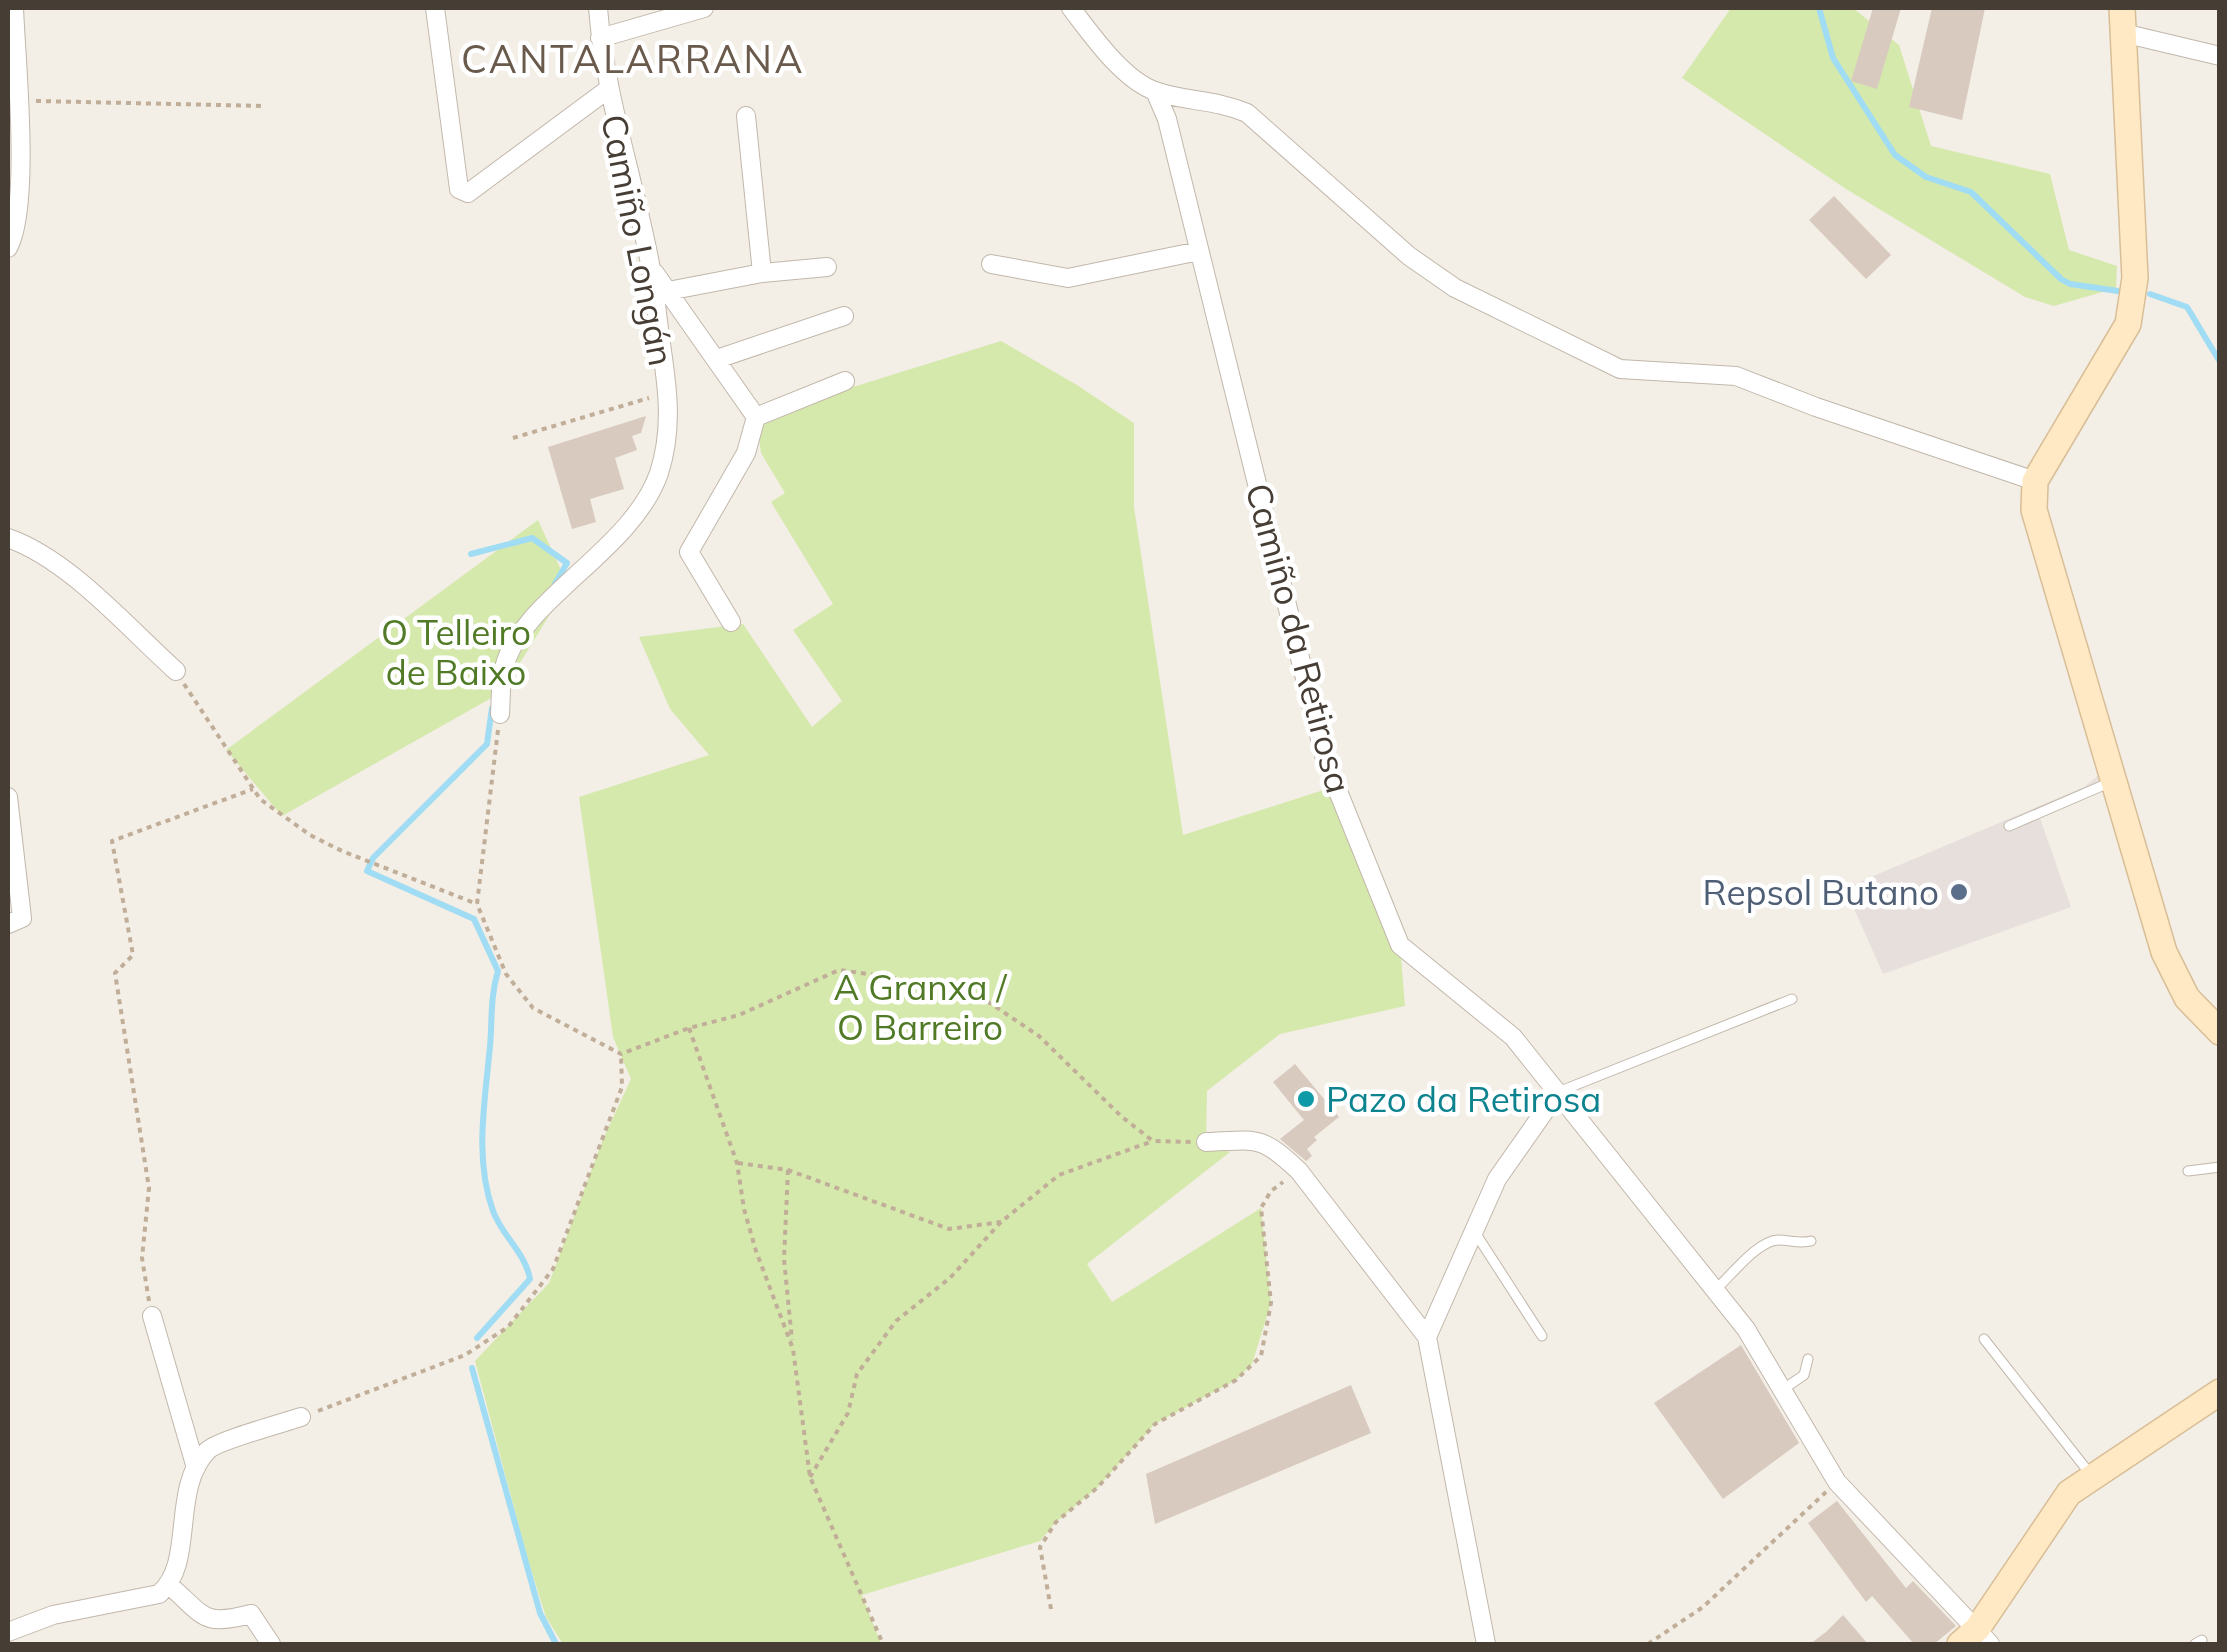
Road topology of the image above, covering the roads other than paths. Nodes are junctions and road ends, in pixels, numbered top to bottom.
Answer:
1 (14, 8) edge
2 (435, 8) edge
3 (598, 8) edge
4 (704, 8) edge
5 (1071, 8) edge
6 (2122, 20) edge
7 (600, 38) junction
8 (2220, 56) edge
9 (607, 90) junction
10 (1155, 91) junction
11 (746, 116) dead end
12 (8, 248) edge
13 (1200, 252) junction
14 (991, 264) dead end
15 (826, 267) dead end
16 (651, 268) junction
17 (762, 273) junction
18 (668, 290) junction
19 (844, 316) dead end
20 (717, 358) junction
21 (846, 380) dead end
22 (756, 417) junction
23 (2035, 481) junction
24 (8, 538) edge
25 (731, 622) dead end
26 (176, 670) road end
27 (500, 714) road end
28 (2114, 782) junction
29 (8, 797) edge
30 (2009, 826) dead end
31 (8, 924) edge
32 (1792, 999) dead end
33 (2220, 1032) edge
34 (1558, 1092) junction
35 (1206, 1142) road end
36 (2220, 1168) edge
37 (2188, 1171) dead end
38 (1474, 1232) junction
39 (1811, 1241) dead end
40 (1715, 1290) junction
41 (152, 1316) road end
42 (1542, 1336) dead end
43 (1428, 1337) junction
44 (1984, 1339) dead end
45 (1808, 1360) dead end
46 (1782, 1390) junction
47 (2220, 1392) edge
48 (301, 1418) road end
49 (196, 1468) junction
50 (2093, 1477) junction
51 (169, 1585) junction
52 (8, 1632) edge
53 (1976, 1639) edge
54 (271, 1644) edge
55 (1486, 1644) edge

1 - 12 street
2 - 9 street
3 - 7 street, Camiño Longán
4 - 7 street
5 - 10 street
6 - 8 street
6 - 23 street
7 - 9 street, Camiño Longán
9 - 16 street, Camiño Longán
10 - 13 street, Camiño da Retirosa
10 - 23 street
11 - 17 street
13 - 14 street
13 - 34 street, Camiño da Retirosa
15 - 17 street
16 - 18 street
16 - 27 street, Camiño Longán
17 - 18 street
18 - 20 street
19 - 20 street
20 - 22 street
21 - 22 street
22 - 25 street
23 - 28 street
24 - 26 street
28 - 30 lane
28 - 33 street
29 - 31 street
32 - 34 lane
34 - 38 street
34 - 40 street, Camiño da Retirosa
35 - 43 street
36 - 37 lane
38 - 42 lane
38 - 43 street
39 - 40 lane
40 - 46 street, Camiño da Retirosa
41 - 49 street
43 - 55 street
44 - 50 lane
45 - 46 lane
46 - 53 street, Camiño da Retirosa
47 - 50 street
48 - 49 street
49 - 51 street
50 - 53 street
51 - 52 street
51 - 54 street

